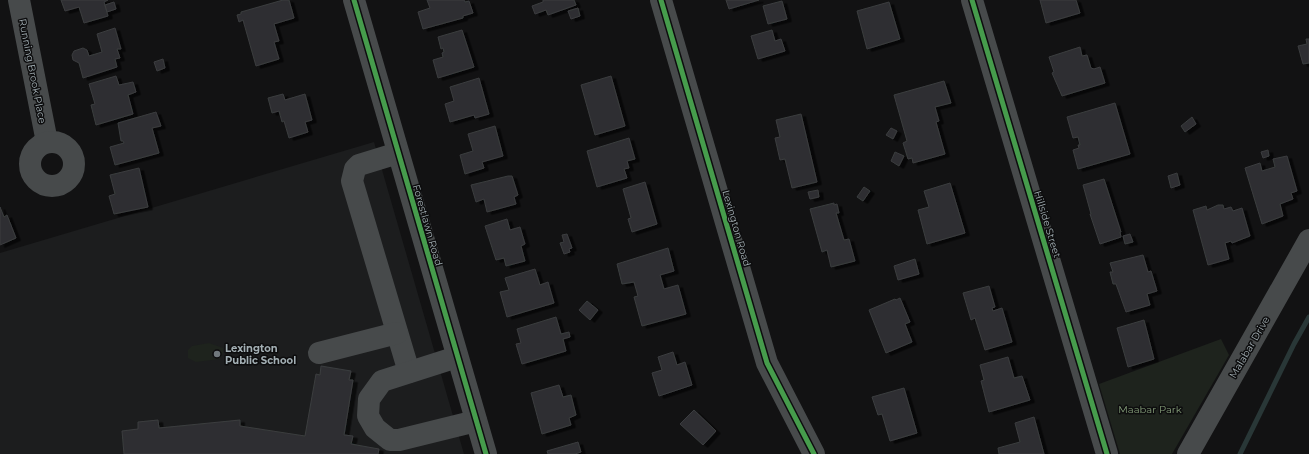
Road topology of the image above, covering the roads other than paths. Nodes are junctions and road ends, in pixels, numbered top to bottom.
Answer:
1 (19, 0) edge
2 (354, 0) edge
3 (661, 0) edge
4 (972, 0) edge
5 (47, 142) dead end
6 (398, 153) junction
7 (1309, 240) edge
8 (397, 333) junction
9 (319, 353) dead end
10 (457, 357) junction
11 (408, 372) junction
12 (476, 421) junction
13 (486, 454) edge
14 (814, 454) edge
15 (1107, 454) edge
16 (1188, 454) edge

1 - 5 street, Running Brook Place
2 - 6 street, Forestlawn Road
3 - 14 street, Lexington Road
4 - 15 street, Hillside Street
6 - 8 street
6 - 10 street, Forestlawn Road
7 - 16 street, Malabar Drive
8 - 9 street
8 - 11 street
10 - 11 street
10 - 12 street, Forestlawn Road
11 - 12 street
12 - 13 street, Forestlawn Road

